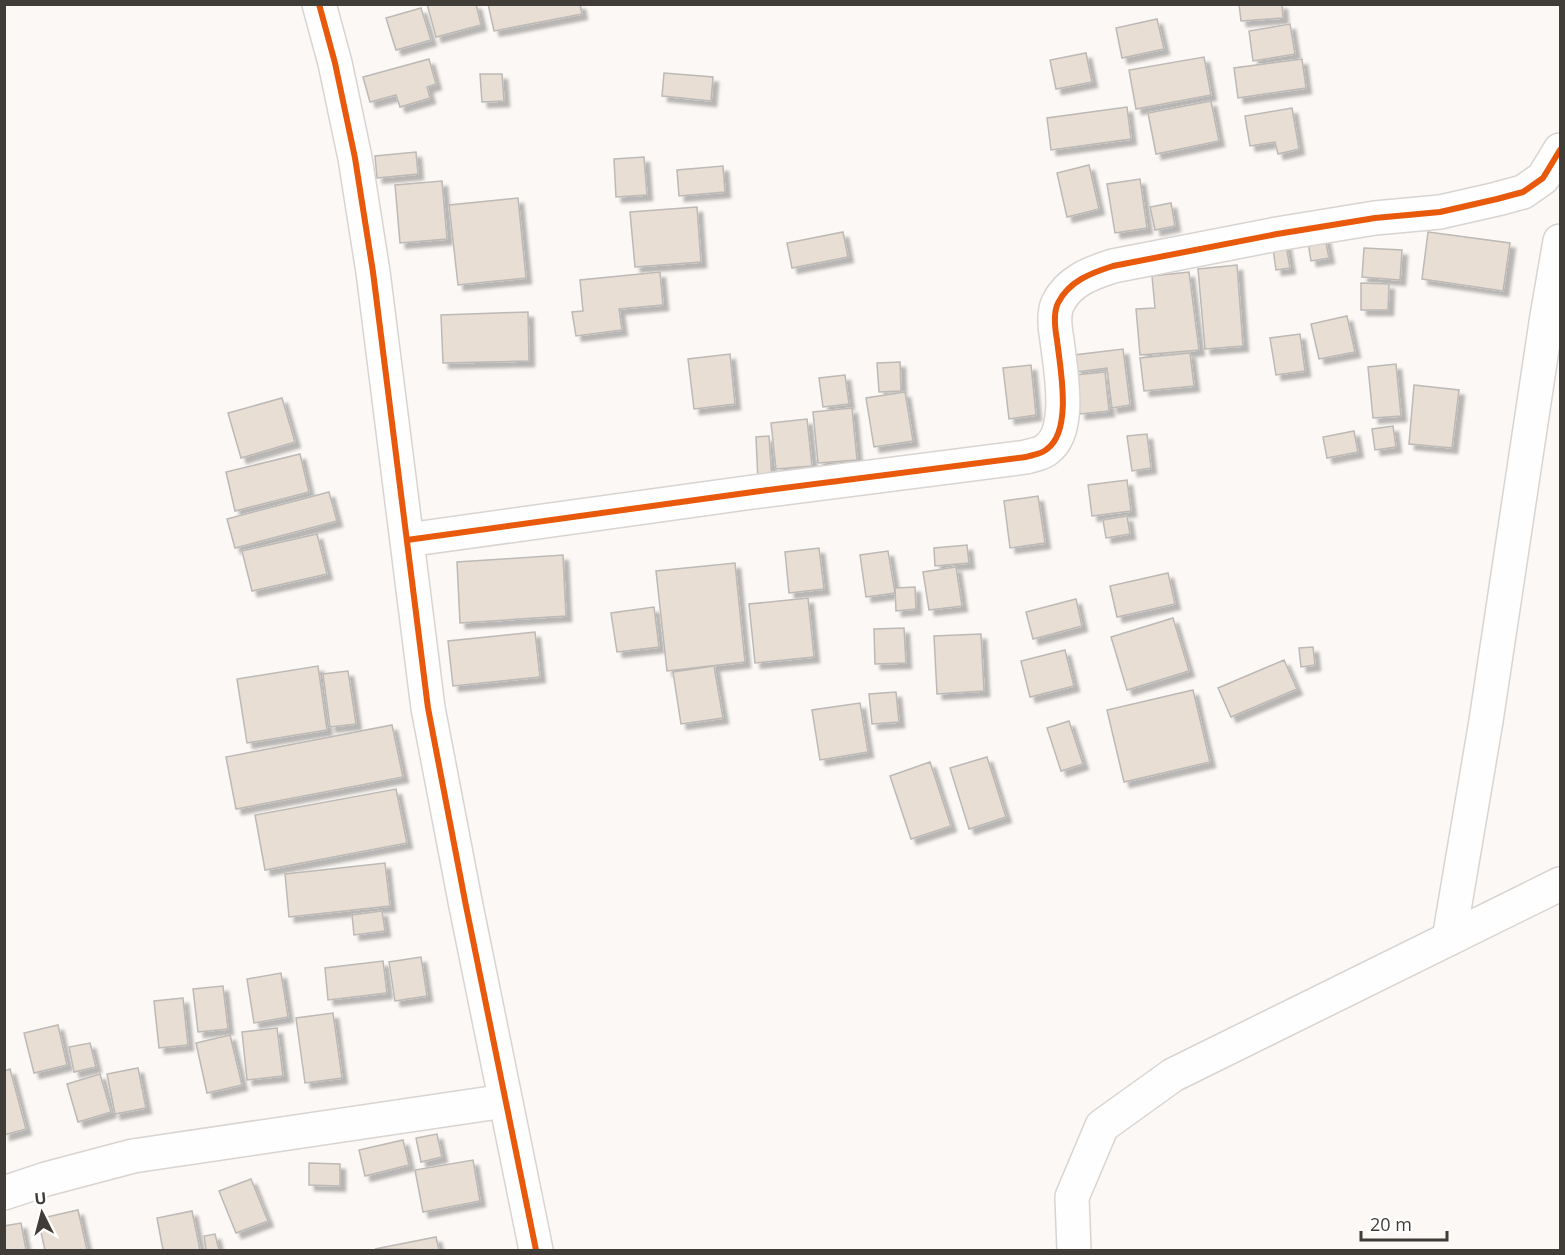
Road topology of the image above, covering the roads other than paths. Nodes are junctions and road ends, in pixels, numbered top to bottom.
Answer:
1 (319, 4) edge
2 (1559, 161) edge
3 (1560, 241) edge
4 (407, 540) junction
5 (1560, 884) edge
6 (1449, 939) junction
7 (505, 1101) junction
8 (4, 1193) edge
9 (536, 1251) edge
10 (1074, 1251) edge

1 - 4 street
2 - 4 street
3 - 6 street
4 - 7 street
5 - 6 street
6 - 10 street
7 - 8 street
7 - 9 street

